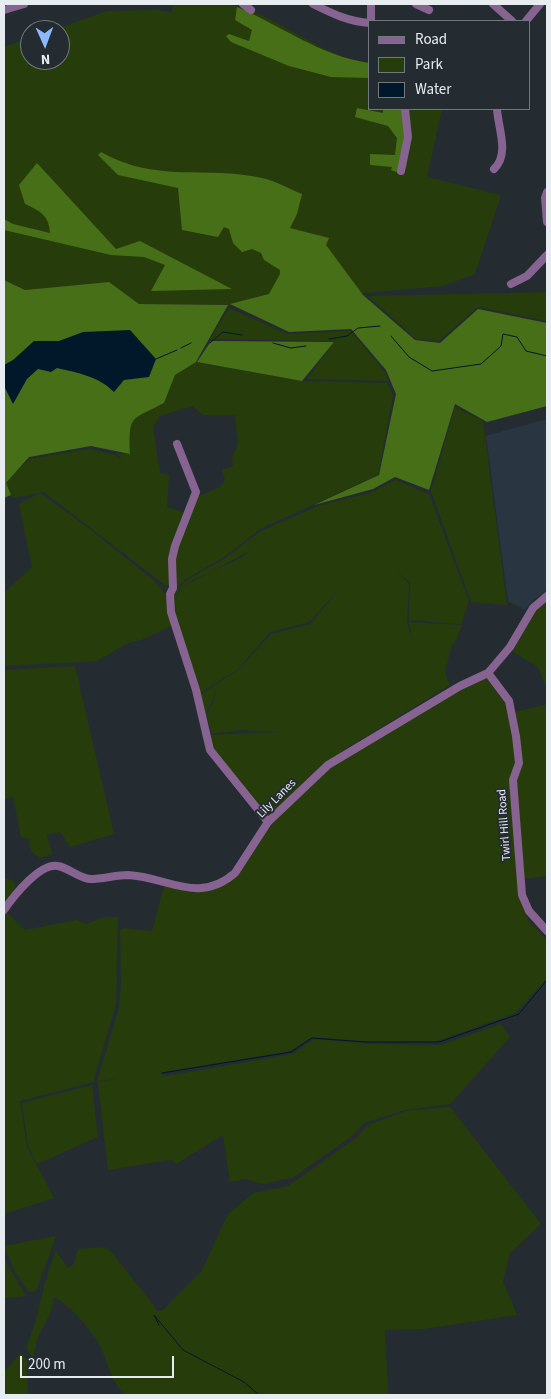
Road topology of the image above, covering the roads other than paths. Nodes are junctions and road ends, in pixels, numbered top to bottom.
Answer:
1 (24, 4) edge
2 (243, 4) edge
3 (313, 4) edge
4 (371, 4) edge
5 (416, 4) edge
6 (493, 4) edge
7 (540, 4) edge
8 (4, 10) edge
9 (251, 10) dead end
10 (429, 10) dead end
11 (370, 20) edge
12 (511, 20) edge
13 (527, 20) edge
14 (368, 22) edge
15 (405, 110) edge
16 (497, 110) edge
17 (494, 169) dead end
18 (402, 171) dead end
19 (547, 192) edge
20 (547, 222) edge
21 (547, 255) edge
22 (511, 284) dead end
23 (177, 444) dead end
24 (547, 596) edge
25 (488, 673) junction
26 (268, 822) junction
27 (4, 910) edge
28 (536, 920) junction
29 (529, 924) dead end
30 (547, 932) edge

1 - 8 street
2 - 9 street
3 - 14 street
4 - 11 street
5 - 10 street
6 - 12 street
7 - 13 street
15 - 18 street
16 - 17 street
19 - 20 street
21 - 22 street
23 - 26 street
24 - 25 street, Lily Lanes
25 - 26 street, Lily Lanes
25 - 28 street, Twirl Hill Road
26 - 27 street, Lily Lanes
28 - 29 street
28 - 30 street, Twirl Hill Road

